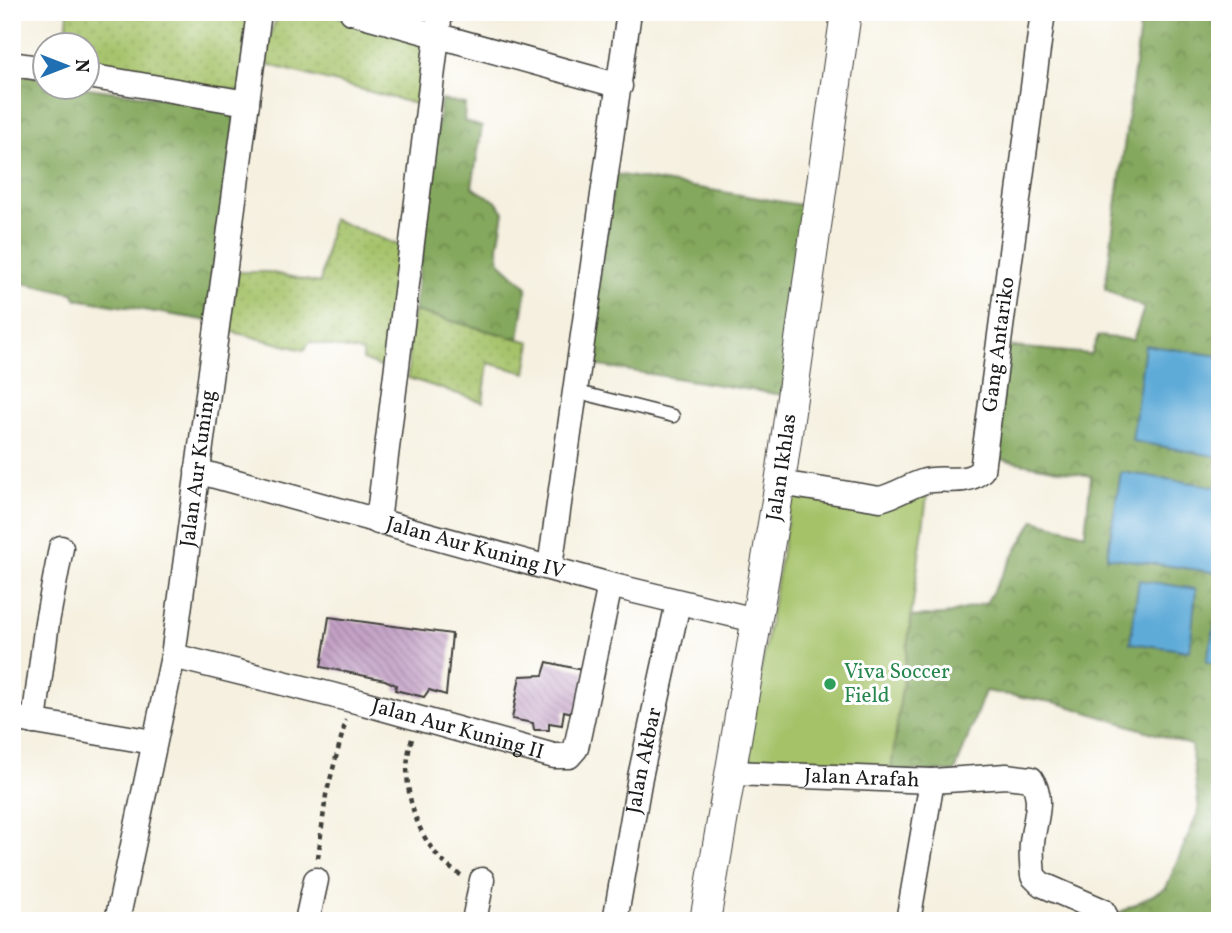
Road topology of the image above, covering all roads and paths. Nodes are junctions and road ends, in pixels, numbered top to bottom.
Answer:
1 (259, 12) edge
2 (352, 12) edge
3 (440, 12) edge
4 (629, 12) edge
5 (846, 12) edge
6 (1043, 12) edge
7 (436, 37) junction
8 (12, 64) edge
9 (32, 67) edge
10 (102, 78) edge
11 (620, 86) junction
12 (247, 103) junction
13 (574, 391) junction
14 (673, 416) dead end
15 (197, 471) junction
16 (780, 483) junction
17 (378, 522) junction
18 (61, 548) dead end
19 (550, 567) junction
20 (610, 585) junction
21 (678, 603) junction
22 (755, 620) junction
23 (173, 656) junction
24 (360, 702) junction
25 (421, 719) junction
26 (23, 720) edge
27 (153, 742) junction
28 (732, 773) junction
29 (932, 781) junction
30 (316, 880) joint
31 (482, 880) joint
32 (117, 921) edge
33 (307, 921) edge
34 (474, 921) edge
35 (615, 921) edge
36 (705, 921) edge
37 (908, 921) edge
38 (1108, 921) edge

1 - 12 street, Jalan Aur Kuning
2 - 7 street
3 - 7 street
4 - 11 street
5 - 16 street, Jalan Ikhlas
6 - 16 street, Gang Antariko
7 - 11 street
7 - 17 street
8 - 9 street
10 - 12 street
11 - 13 street
12 - 15 street, Jalan Aur Kuning
13 - 14 lane
13 - 19 street
15 - 17 street, Jalan Aur Kuning IV
15 - 23 street, Jalan Aur Kuning
16 - 22 street, Jalan Ikhlas
17 - 19 street, Jalan Aur Kuning IV
18 - 26 street
19 - 20 street, Jalan Aur Kuning IV
20 - 21 street, Jalan Aur Kuning IV
20 - 25 street, Jalan Aur Kuning II
21 - 22 street, Jalan Aur Kuning IV
21 - 35 street, Jalan Akbar
22 - 28 street, Jalan Ikhlas
23 - 24 street, Jalan Aur Kuning II
23 - 27 street, Jalan Aur Kuning
24 - 25 street, Jalan Aur Kuning II
24 - 30 path
25 - 31 path
26 - 27 street
27 - 32 street, Jalan Aur Kuning
28 - 29 street, Jalan Arafah
28 - 36 street, Jalan Ikhlas
29 - 37 street, Jalan Arafah
29 - 38 street
30 - 33 street
31 - 34 street

